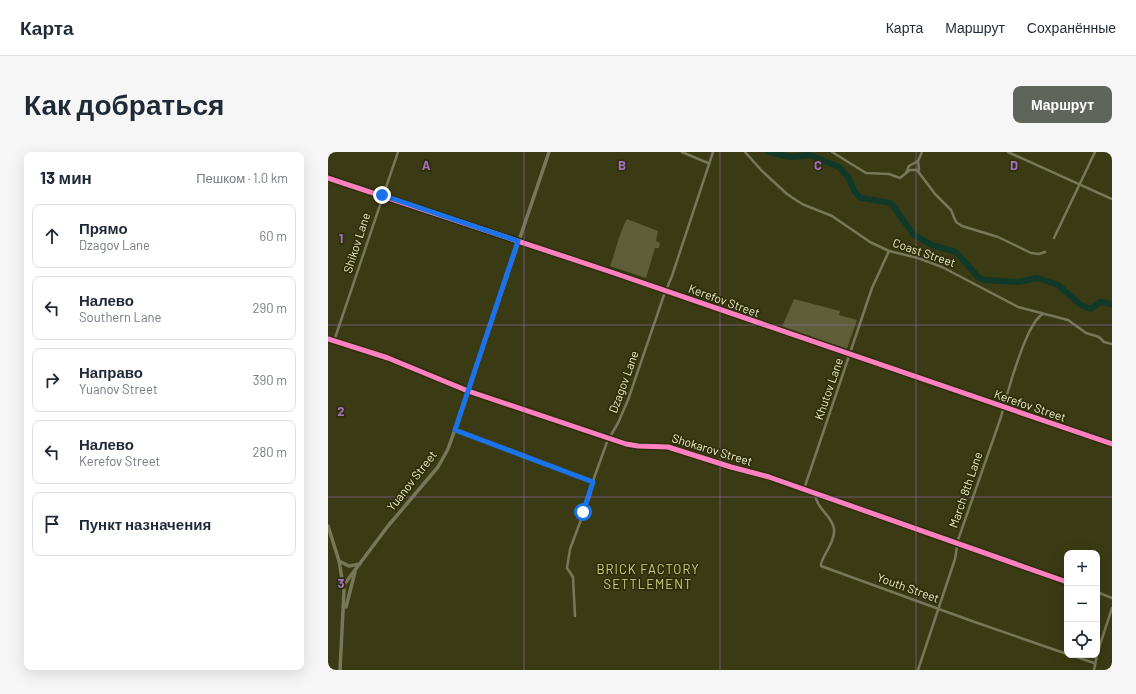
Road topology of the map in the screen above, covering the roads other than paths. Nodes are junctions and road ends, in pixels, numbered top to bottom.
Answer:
1 (398, 152) edge
2 (549, 152) edge
3 (682, 152) edge
4 (713, 152) edge
5 (744, 152) edge
6 (832, 152) edge
7 (922, 152) edge
8 (1008, 152) edge
9 (1095, 152) edge
10 (918, 161) junction
11 (708, 163) junction
12 (919, 171) junction
13 (906, 174) junction
14 (328, 178) edge
15 (1081, 184) junction
16 (382, 195) junction
17 (1112, 199) edge
18 (1054, 238) dead end
19 (518, 241) junction
20 (889, 251) junction
21 (1045, 252) dead end
22 (666, 290) junction
23 (1034, 311) junction
24 (1043, 314) junction
25 (1037, 318) junction
26 (328, 339) edge
27 (334, 341) junction
28 (1112, 344) edge
29 (850, 355) junction
30 (468, 391) junction
31 (1004, 407) junction
32 (455, 430) junction
33 (609, 439) junction
34 (1112, 444) edge
35 (593, 482) junction
36 (804, 489) junction
37 (815, 494) junction
38 (328, 526) edge
39 (958, 544) junction
40 (339, 561) junction
41 (360, 564) junction
42 (355, 572) junction
43 (1064, 581) edge
44 (343, 586) junction
45 (1100, 593) edge
46 (1112, 598) edge
47 (937, 608) junction
48 (1112, 608) edge
49 (344, 616) junction
50 (575, 616) dead end
51 (1100, 645) edge
52 (1064, 653) edge
53 (1080, 658) edge
54 (1096, 658) edge
55 (1094, 663) junction
56 (340, 670) edge
57 (918, 670) edge
58 (1094, 670) edge

1 - 16 street, Shikov Lane
2 - 19 street, Yuanov Street
3 - 11 street
4 - 11 street, Dzagov Lane
5 - 20 street, Coast Street
6 - 13 street
7 - 10 street
8 - 15 street
9 - 15 street
10 - 12 street
10 - 13 street
11 - 22 street, Dzagov Lane
12 - 13 street
12 - 21 street
14 - 16 street, Kerefov Street
15 - 17 street
15 - 18 street
16 - 19 street, Kerefov Street
16 - 27 street, Shikov Lane
19 - 22 street, Kerefov Street
19 - 30 street, Yuanov Street
20 - 23 street, Coast Street
20 - 29 street, Khutov Lane
22 - 29 street, Kerefov Street
22 - 33 street, Dzagov Lane
23 - 24 street, Coast Street
23 - 25 street
24 - 25 street
24 - 28 street, Coast Street
25 - 31 street, March 8th Lane
26 - 27 street, Shokarov Street
27 - 30 street, Shokarov Street
29 - 31 street, Kerefov Street
29 - 36 street, Khutov Lane
30 - 32 street, Yuanov Street
30 - 33 street, Shokarov Street
31 - 34 street, Kerefov Street
31 - 39 street, March 8th Lane
32 - 35 street
32 - 41 street, Yuanov Street
33 - 35 street, Dzagov Lane
33 - 36 street, Shokarov Street
35 - 50 street, Dzagov Lane
36 - 37 street, Shokarov Street
37 - 39 street, Shokarov Street
37 - 47 street, Youth Street
38 - 40 street
39 - 43 street, Shokarov Street
39 - 47 street, March 8th Lane
40 - 41 street
40 - 44 street
41 - 42 street, Yuanov Street
42 - 44 street
42 - 49 street
44 - 49 street
45 - 46 street
47 - 52 street, Youth Street
47 - 57 street, March 8th Lane
48 - 51 street
49 - 56 street
53 - 55 street
54 - 55 street
55 - 58 street

